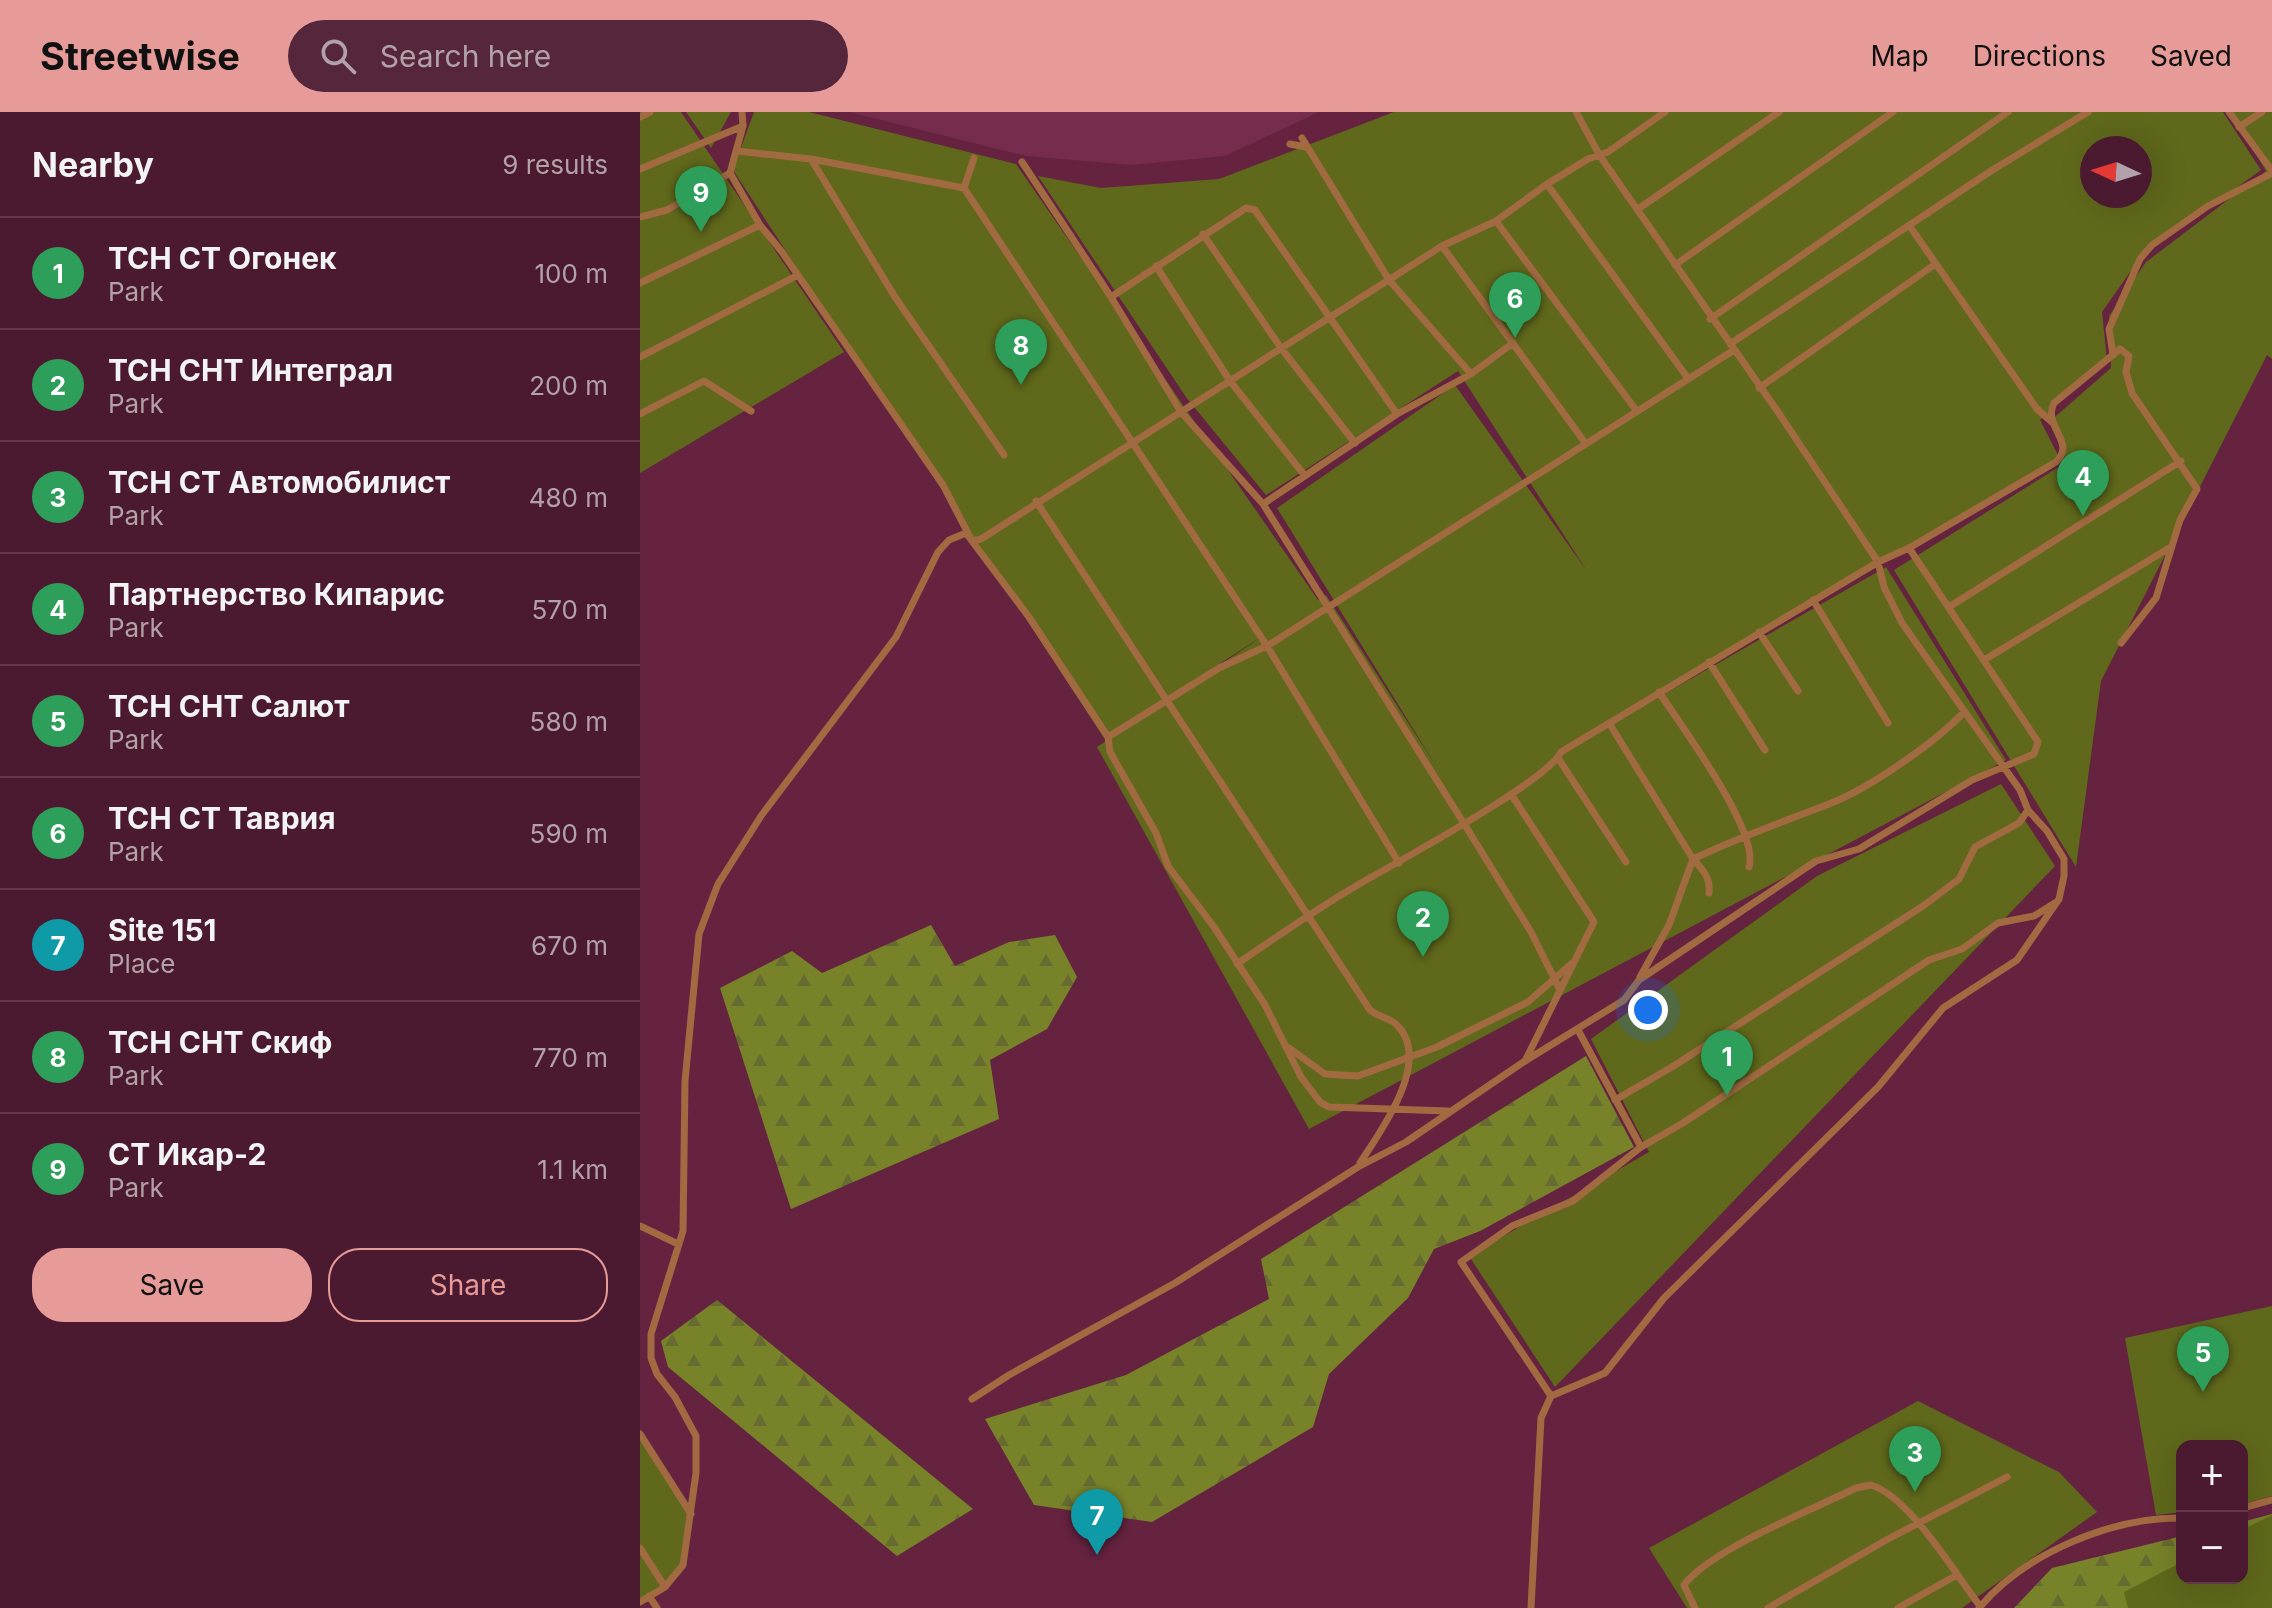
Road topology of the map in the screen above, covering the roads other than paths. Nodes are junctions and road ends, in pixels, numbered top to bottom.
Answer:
1 (650, 112) edge
2 (742, 112) edge
3 (1576, 112) edge
4 (1665, 112) edge
5 (1779, 112) edge
6 (1893, 112) edge
7 (2008, 112) edge
8 (2088, 112) edge
9 (2229, 112) edge
10 (2262, 112) edge
11 (640, 117) edge
12 (743, 126) junction
13 (2239, 127) junction
14 (1302, 138) dead end
15 (1290, 144) dead end
16 (1306, 147) junction
17 (737, 151) junction
18 (1600, 156) junction
19 (974, 158) dead end
20 (811, 159) junction
21 (1022, 162) dead end
22 (640, 169) edge
23 (2272, 172) edge
24 (730, 173) junction
25 (1547, 184) junction
26 (964, 188) junction
27 (1638, 209) junction
28 (640, 217) edge
29 (1496, 221) junction
30 (760, 225) junction
31 (1911, 228) junction
32 (1203, 234) junction
33 (1442, 246) junction
34 (1675, 265) junction
35 (1934, 265) junction
36 (1156, 266) junction
37 (798, 275) junction
38 (1389, 280) junction
39 (640, 283) edge
40 (1111, 297) junction
41 (1329, 318) junction
42 (1710, 319) junction
43 (1513, 343) junction
44 (1732, 347) junction
45 (1281, 348) junction
46 (640, 357) edge
47 (2114, 358) junction
48 (1471, 374) junction
49 (1687, 377) junction
50 (1230, 381) junction
51 (1759, 388) junction
52 (1636, 410) junction
53 (751, 411) dead end
54 (1181, 412) junction
55 (640, 414) edge
56 (1397, 414) junction
57 (2052, 422) junction
58 (1135, 443) junction
59 (1355, 443) junction
60 (1586, 444) junction
61 (1004, 455) dead end
62 (2181, 461) junction
63 (1305, 476) junction
64 (1036, 501) junction
65 (1263, 504) junction
66 (972, 541) junction
67 (2171, 547) junction
68 (1909, 548) junction
69 (1878, 562) junction
70 (1813, 600) junction
71 (1327, 607) junction
72 (1949, 607) junction
73 (1759, 632) junction
74 (2121, 643) dead end
75 (1267, 646) junction
76 (1984, 660) junction
77 (1709, 662) junction
78 (1798, 691) dead end
79 (1659, 692) junction
80 (1165, 702) junction
81 (1964, 712) junction
82 (1609, 723) junction
83 (1888, 723) dead end
84 (1108, 737) junction
85 (1765, 750) dead end
86 (1558, 758) junction
87 (2003, 768) junction
88 (1511, 794) junction
89 (2028, 810) junction
90 (1463, 822) junction
91 (1745, 834) junction
92 (1693, 859) junction
93 (1626, 862) dead end
94 (1399, 863) junction
95 (1749, 867) dead end
96 (1709, 893) dead end
97 (2059, 899) junction
98 (1306, 916) junction
99 (1237, 964) junction
100 (1571, 964) junction
101 (1555, 978) junction
102 (1639, 980) junction
103 (1559, 988) junction
104 (1578, 1030) junction
105 (1284, 1044) junction
106 (1409, 1057) junction
107 (1525, 1061) junction
108 (1615, 1100) junction
109 (1449, 1111) junction
110 (1392, 1112) junction
111 (1641, 1147) junction
112 (1358, 1167) junction
113 (640, 1226) edge
114 (678, 1244) junction
115 (1551, 1396) junction
116 (972, 1399) dead end
117 (640, 1434) edge
118 (2007, 1477) dead end
119 (2272, 1500) edge
120 (2248, 1506) edge
121 (691, 1514) junction
122 (2176, 1519) edge
123 (1919, 1526) junction
124 (640, 1548) edge
125 (1957, 1575) junction
126 (665, 1587) junction
127 (649, 1596) junction
128 (640, 1602) edge
129 (1980, 1607) edge
130 (657, 1608) edge
131 (1531, 1608) edge
132 (1695, 1608) edge
133 (1768, 1608) edge
134 (1898, 1608) edge

1 - 11 street
2 - 12 street
3 - 18 street
4 - 18 street
5 - 27 street
6 - 34 street
7 - 42 street
8 - 31 street
9 - 13 street
10 - 13 street
12 - 17 street
12 - 22 street
13 - 23 street
14 - 16 street
15 - 16 street
16 - 38 street
17 - 20 street
17 - 24 street
18 - 25 street
18 - 27 street
19 - 26 street
20 - 26 street
20 - 61 street
21 - 40 street
23 - 47 street
24 - 28 street
24 - 30 street
25 - 29 street
25 - 49 street
26 - 58 street
27 - 34 street
29 - 33 street
29 - 52 street
30 - 37 street
30 - 39 street
31 - 35 street
31 - 44 street
32 - 36 street
32 - 41 street
32 - 45 street
33 - 38 street
33 - 43 street
34 - 42 street
35 - 51 street
35 - 57 street
36 - 40 street
36 - 50 street
37 - 46 street
37 - 66 street
38 - 41 street
38 - 48 street
40 - 54 street
41 - 45 street
41 - 56 street
42 - 44 street
43 - 48 street
43 - 60 street
44 - 49 street
44 - 51 street
45 - 50 street
45 - 59 street
47 - 57 street
47 - 62 street
48 - 56 street
49 - 52 street
50 - 54 street
50 - 63 street
51 - 69 street
52 - 60 street
53 - 55 street
54 - 58 street
54 - 65 street
56 - 59 street
57 - 68 street
58 - 64 street
58 - 75 street
59 - 63 street
60 - 71 street
62 - 67 street
62 - 72 street
63 - 65 street
64 - 66 street
64 - 80 street
65 - 71 street
66 - 84 street
66 - 114 street
67 - 74 street
67 - 76 street
68 - 69 street
68 - 72 street
69 - 70 street
69 - 81 street
70 - 73 street
70 - 83 street
71 - 75 street
71 - 90 street
72 - 76 street
73 - 77 street
73 - 78 street
75 - 80 street
75 - 94 street
76 - 87 street
77 - 79 street
77 - 85 street
79 - 82 street
79 - 91 street
80 - 84 street
80 - 98 street
81 - 87 street
81 - 91 street
82 - 86 street
82 - 92 street
84 - 99 street
86 - 88 street
86 - 93 street
87 - 89 street
87 - 102 street
88 - 90 street
88 - 100 street
89 - 97 street
89 - 108 street
90 - 94 street
90 - 101 street
91 - 92 street
91 - 95 street
92 - 96 street
92 - 102 street
94 - 98 street
97 - 111 street
97 - 115 street
98 - 99 street
98 - 106 street
99 - 105 street
100 - 101 street
100 - 103 street
101 - 103 street
101 - 106 street
102 - 104 street
103 - 107 street
104 - 107 street
104 - 108 street
105 - 106 street
105 - 110 street
106 - 110 street
107 - 109 street
108 - 111 street
109 - 110 street
109 - 112 street
110 - 112 street
111 - 115 street
112 - 116 street
113 - 114 street
114 - 121 street
115 - 131 street
117 - 121 street
118 - 123 street
119 - 120 street
121 - 126 street
122 - 129 street
123 - 125 street
123 - 132 street
123 - 133 street
124 - 126 street
125 - 129 street
125 - 134 street
126 - 127 street
127 - 128 street
127 - 130 street

